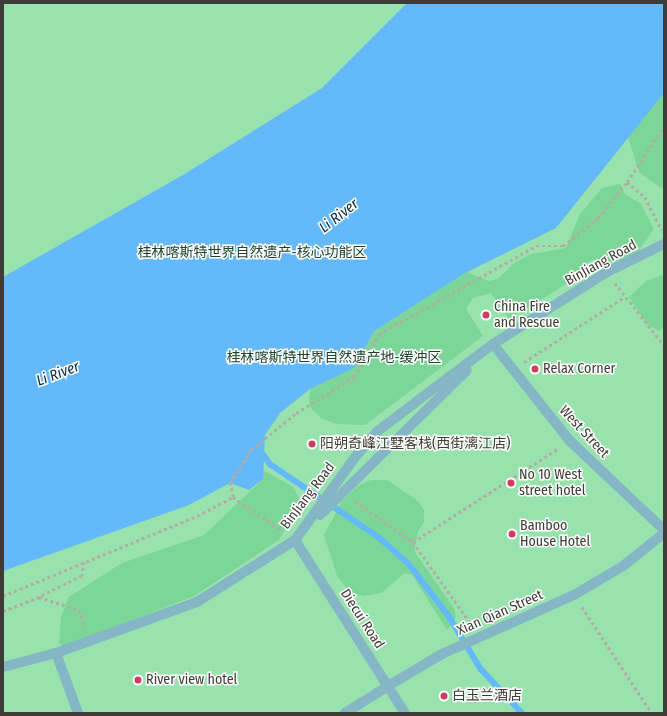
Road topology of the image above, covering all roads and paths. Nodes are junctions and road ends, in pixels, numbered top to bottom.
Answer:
1 (664, 126) edge
2 (627, 182) junction
3 (664, 236) edge
4 (664, 244) edge
5 (607, 272) junction
6 (624, 297) junction
7 (493, 344) junction
8 (664, 345) edge
9 (513, 370) junction
10 (570, 441) junction
11 (331, 490) junction
12 (233, 497) junction
13 (664, 532) edge
14 (295, 540) junction
15 (412, 542) junction
16 (84, 562) junction
17 (574, 595) junction
18 (3, 596) edge
19 (39, 597) junction
20 (3, 611) edge
21 (480, 637) junction
22 (89, 642) junction
23 (56, 653) junction
24 (3, 667) edge
25 (388, 686) junction
26 (78, 713) edge
27 (345, 713) edge
28 (404, 713) edge
29 (652, 713) edge

1 - 2 path
2 - 3 path
2 - 12 path
4 - 5 street, BinJiang Road
5 - 6 path
5 - 7 street, BinJiang Road
6 - 8 path
6 - 9 path
7 - 9 street, West Street
7 - 11 street, BinJiang Road
7 - 14 street
9 - 10 street, West Street
10 - 13 street, West Street
10 - 15 path
11 - 14 street, BinJiang Road
11 - 15 path
12 - 14 path
12 - 16 path
13 - 17 street, Xian Qian Street
14 - 22 street, BinJiang Road
14 - 25 street, Diecui Road
14 - 28 street
15 - 21 path
16 - 18 path
16 - 19 path
17 - 21 street, Xian Qian Street
17 - 29 path
19 - 20 path
19 - 22 path
21 - 25 street, Xian Qian Street
22 - 23 street, BinJiang Road
23 - 24 street, BinJiang Road
23 - 26 street
25 - 27 street, Xian Qian Street
25 - 28 street, Diecui Road

